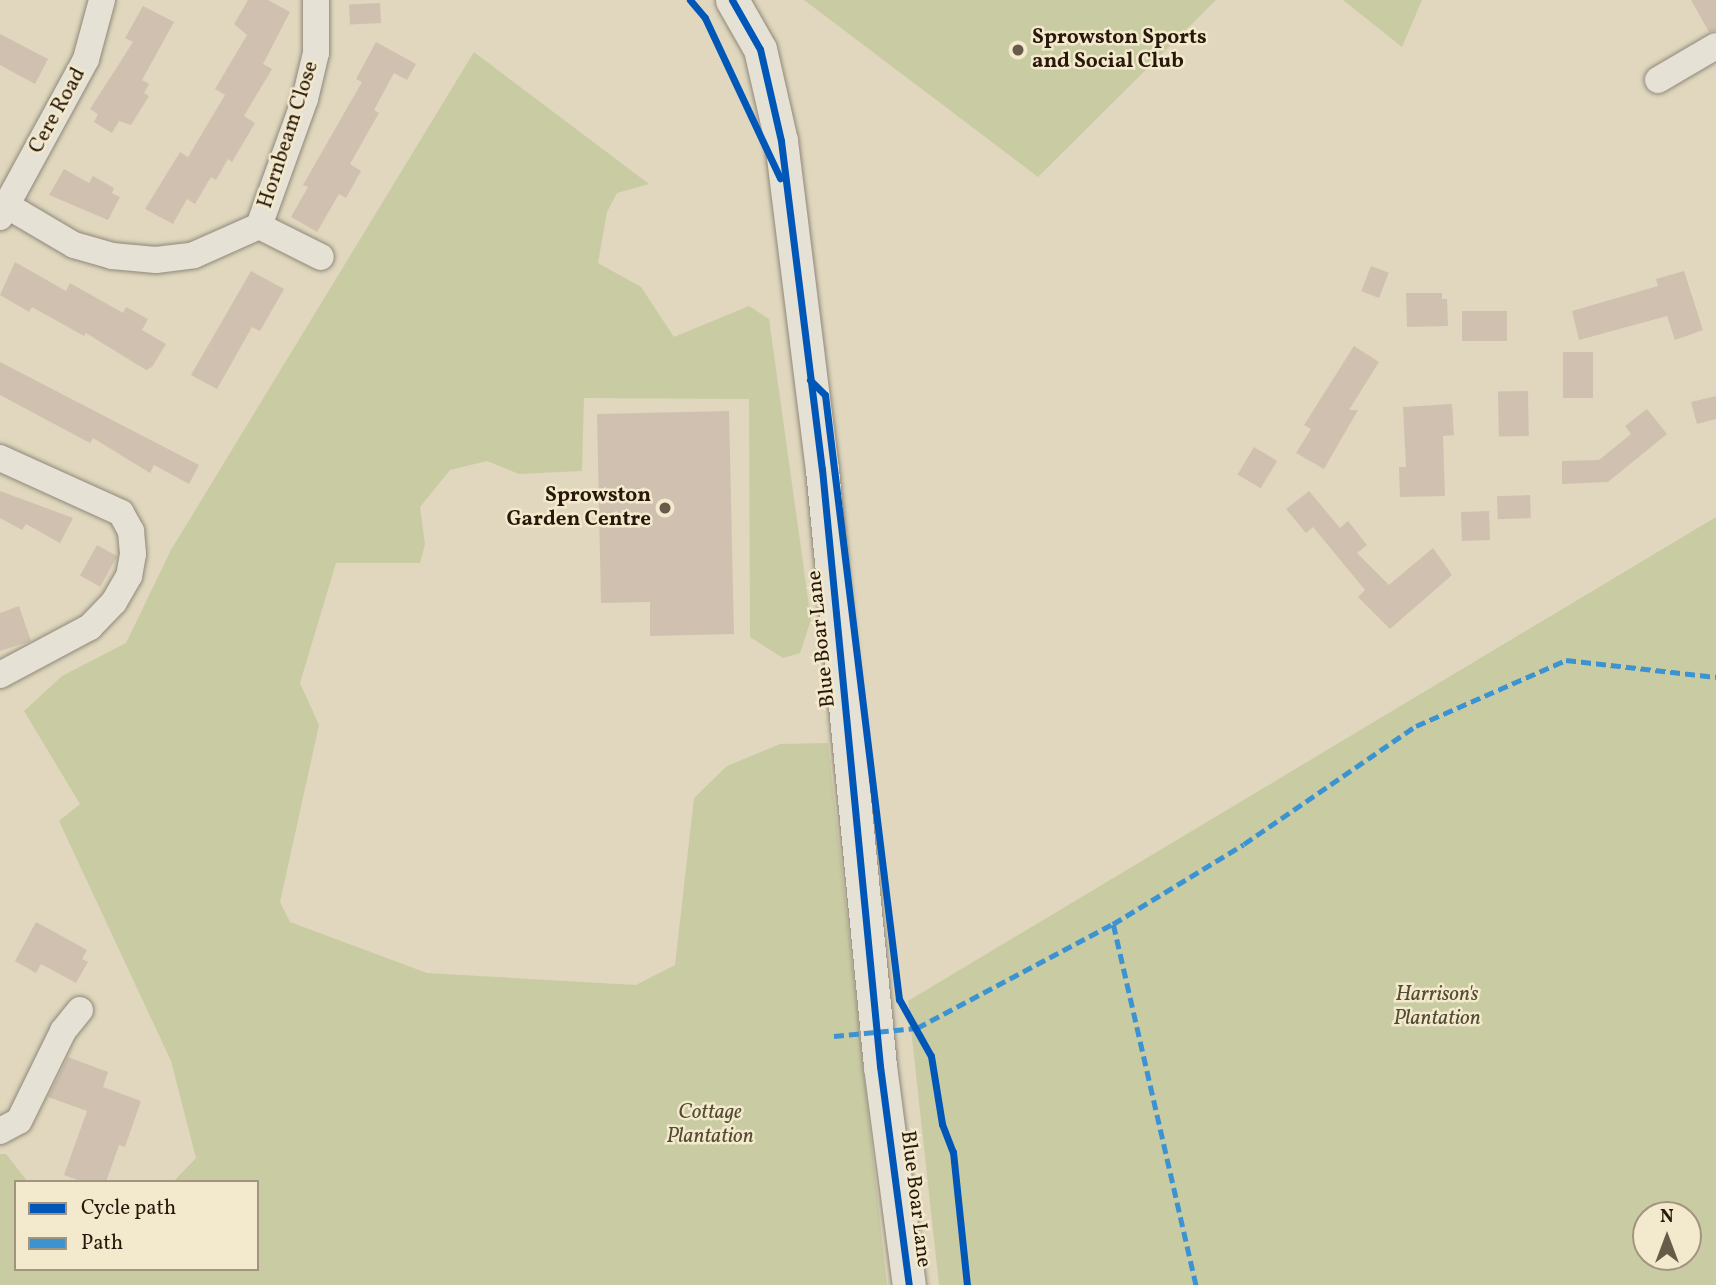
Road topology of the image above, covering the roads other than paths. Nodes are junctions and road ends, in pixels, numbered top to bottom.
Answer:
1 (102, 0) edge
2 (316, 0) edge
3 (732, 0) edge
4 (1716, 46) edge
5 (1658, 80) dead end
6 (3, 211) edge
7 (258, 226) junction
8 (321, 257) dead end
9 (0, 458) edge
10 (0, 675) edge
11 (80, 1010) dead end
12 (0, 1132) edge
13 (909, 1285) edge

1 - 6 street, Cere Road
2 - 7 street, Hornbeam Close
3 - 13 street, Blue Boar Lane
4 - 5 street
6 - 7 street, Hornbeam Close
7 - 8 street, Hornbeam Close
9 - 10 street
11 - 12 street

